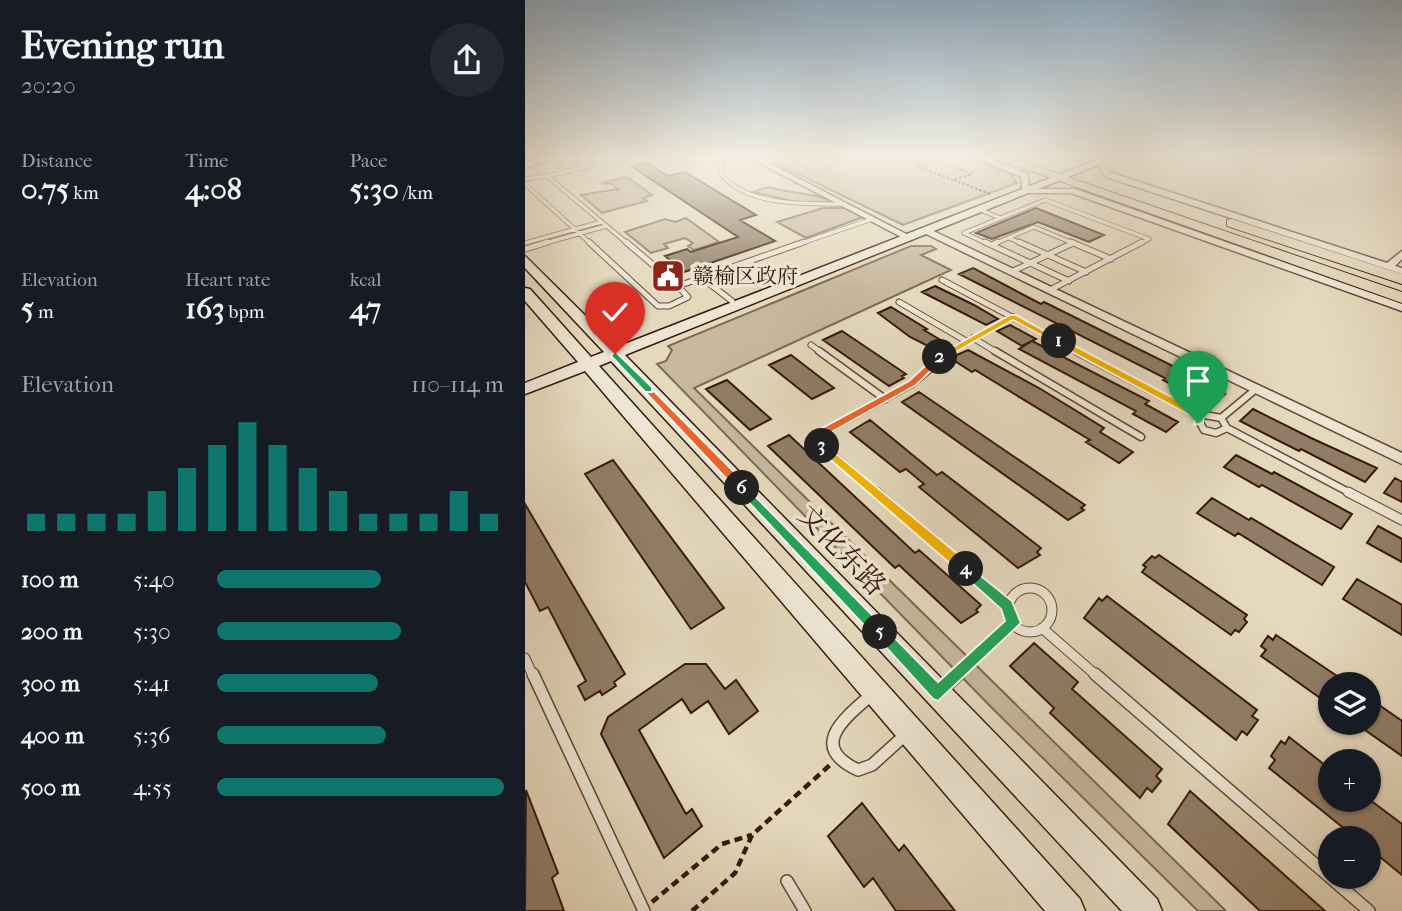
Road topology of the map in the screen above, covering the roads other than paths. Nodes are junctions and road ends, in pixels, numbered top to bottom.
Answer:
1 (546, 202) edge
2 (577, 202) edge
3 (785, 202) edge
4 (838, 202) edge
5 (848, 202) edge
6 (992, 202) edge
7 (1000, 202) edge
8 (1041, 202) edge
9 (1049, 202) edge
10 (1102, 202) edge
11 (1125, 202) edge
12 (1168, 202) edge
13 (1188, 202) edge
14 (843, 204) junction
15 (981, 210) junction
16 (1000, 218) junction
17 (872, 219) junction
18 (604, 224) junction
19 (577, 231) junction
20 (913, 234) junction
21 (1009, 238) junction
22 (525, 243) edge
23 (1073, 243) junction
24 (992, 245) junction
25 (525, 249) edge
26 (1402, 254) edge
27 (1047, 255) junction
28 (1111, 259) junction
29 (525, 260) edge
30 (1030, 263) junction
31 (1366, 267) junction
32 (1396, 271) edge
33 (1011, 272) junction
34 (1086, 272) junction
35 (702, 278) junction
36 (942, 280) dead end
37 (1069, 281) junction
38 (678, 286) junction
39 (1050, 290) junction
40 (525, 292) edge
41 (1402, 298) edge
42 (732, 301) junction
43 (899, 302) dead end
44 (1402, 308) edge
45 (1013, 317) junction
46 (970, 340) junction
47 (811, 345) dead end
48 (612, 351) junction
49 (586, 362) junction
50 (525, 382) edge
51 (525, 389) edge
52 (1256, 389) junction
53 (885, 399) junction
54 (1201, 417) junction
55 (1221, 418) junction
56 (1227, 428) junction
57 (1141, 437) dead end
58 (1402, 459) edge
59 (1402, 520) edge
60 (1007, 605) junction
61 (1013, 623) junction
62 (1042, 628) junction
63 (525, 658) edge
64 (876, 691) junction
65 (938, 694) junction
66 (910, 730) junction
67 (787, 881) dead end
68 (644, 910) edge
69 (805, 911) edge
70 (1068, 911) edge
71 (1145, 911) edge
72 (1369, 911) edge

1 - 19 lane
2 - 18 lane
3 - 14 lane
4 - 14 street
5 - 20 street
6 - 20 main road
7 - 15 main road
8 - 16 lane
9 - 28 lane
10 - 44 street
11 - 41 main road
12 - 31 main road
13 - 32 street
14 - 17 street
15 - 16 lane
15 - 20 main road
16 - 24 lane
17 - 20 street
17 - 35 lane
18 - 19 lane
18 - 38 lane
19 - 22 lane
19 - 25 lane
19 - 38 lane
20 - 33 street
20 - 42 main road
20 - 48 main road
21 - 23 lane
21 - 24 lane
21 - 27 lane
23 - 27 lane
23 - 28 lane
24 - 30 lane
26 - 32 street
27 - 30 lane
27 - 34 lane
28 - 34 lane
29 - 48 main road, 文化东路
30 - 33 lane
30 - 37 lane
31 - 32 main road
31 - 32 street
33 - 39 street
34 - 37 lane
35 - 38 lane
35 - 42 lane
36 - 45 lane
37 - 39 lane
39 - 52 street
40 - 49 main road
42 - 48 main road
43 - 46 lane
45 - 46 lane
45 - 54 lane
46 - 53 lane
46 - 57 lane
47 - 53 lane
48 - 49 main road
48 - 65 main road, 文化东路
49 - 50 main road
49 - 51 main road
49 - 64 main road
52 - 55 lane
52 - 58 street
53 - 60 lane
54 - 55 lane
54 - 56 lane
55 - 56 lane
56 - 59 lane
60 - 61 lane
60 - 62 lane
61 - 62 lane
61 - 65 lane
62 - 72 lane
63 - 68 lane
64 - 66 main road
64 - 66 lane
65 - 71 main road, 文化东路
66 - 70 main road
67 - 69 lane

